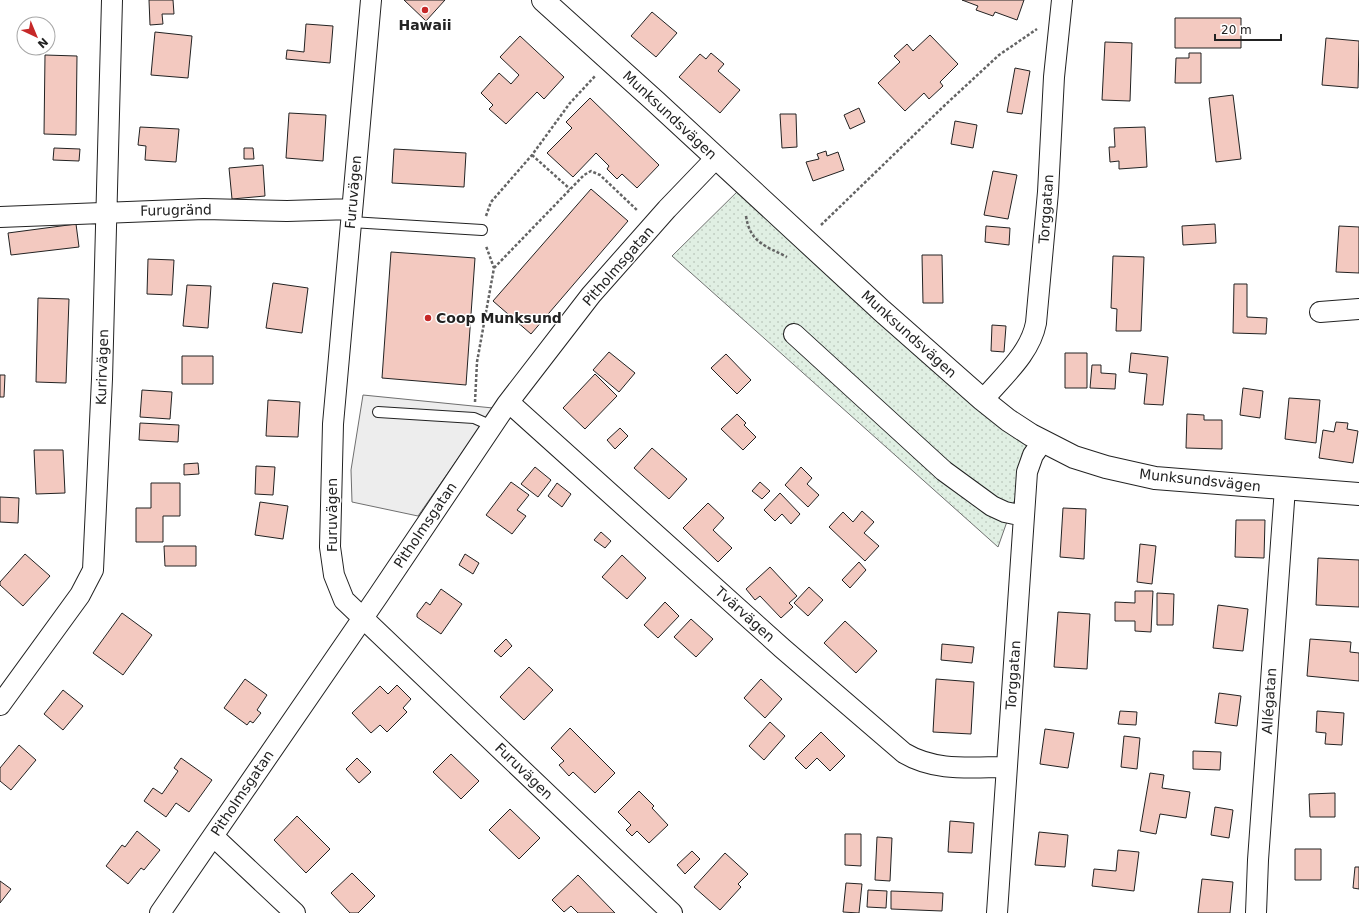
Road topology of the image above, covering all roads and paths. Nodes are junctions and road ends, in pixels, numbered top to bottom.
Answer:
1 (112, 0) edge
2 (371, 0) edge
3 (543, 0) edge
4 (1062, 8) edge
5 (609, 60) junction
6 (532, 155) junction
7 (716, 158) junction
8 (570, 189) junction
9 (107, 211) junction
10 (746, 213) dead end
11 (351, 216) junction
12 (0, 217) edge
13 (814, 223) dead end
14 (653, 225) junction
15 (820, 227) junction
16 (482, 230) junction
17 (826, 231) dead end
18 (787, 257) dead end
19 (494, 268) junction
20 (1359, 309) edge
21 (1320, 312) dead end
22 (794, 334) dead end
23 (983, 400) junction
24 (507, 404) junction
25 (378, 412) dead end
26 (474, 418) junction
27 (492, 426) junction
28 (1043, 441) junction
29 (1285, 488) junction
30 (1359, 494) edge
31 (1024, 516) junction
32 (362, 618) junction
33 (0, 705) edge
34 (1007, 767) junction
35 (213, 836) junction
36 (160, 913) edge
37 (295, 913) edge
38 (672, 913) edge
39 (997, 913) edge
40 (1256, 913) edge

1 - 9 street, Kurirvägen
2 - 11 street, Furuvägen
3 - 5 street, Munksundsvägen
4 - 15 path
4 - 23 street, Torggatan
5 - 6 path
5 - 7 street, Munksundsvägen
6 - 8 path
6 - 16 path
7 - 14 street, Pitholmsgatan
7 - 23 street, Munksundsvägen
8 - 14 path
8 - 19 path
9 - 11 street, Furugränd
9 - 12 street, Furugränd
9 - 33 street, Kurirvägen
10 - 18 path
11 - 16 lane
11 - 32 street, Furuvägen
13 - 15 path
14 - 24 street, Pitholmsgatan
15 - 17 path
16 - 19 path
19 - 26 path
20 - 21 street
22 - 31 street
23 - 28 street, Munksundsvägen
24 - 27 street, Pitholmsgatan
24 - 34 street, Tvärvägen
25 - 26 lane
26 - 27 lane
27 - 32 street, Pitholmsgatan
28 - 29 street, Munksundsvägen
28 - 31 street, Torggatan
29 - 30 street, Munksundsvägen
29 - 40 street, Allégatan
31 - 34 street, Torggatan
32 - 35 street, Pitholmsgatan
32 - 38 street, Furuvägen
34 - 39 street, Torggatan
35 - 36 street, Pitholmsgatan
35 - 37 street

